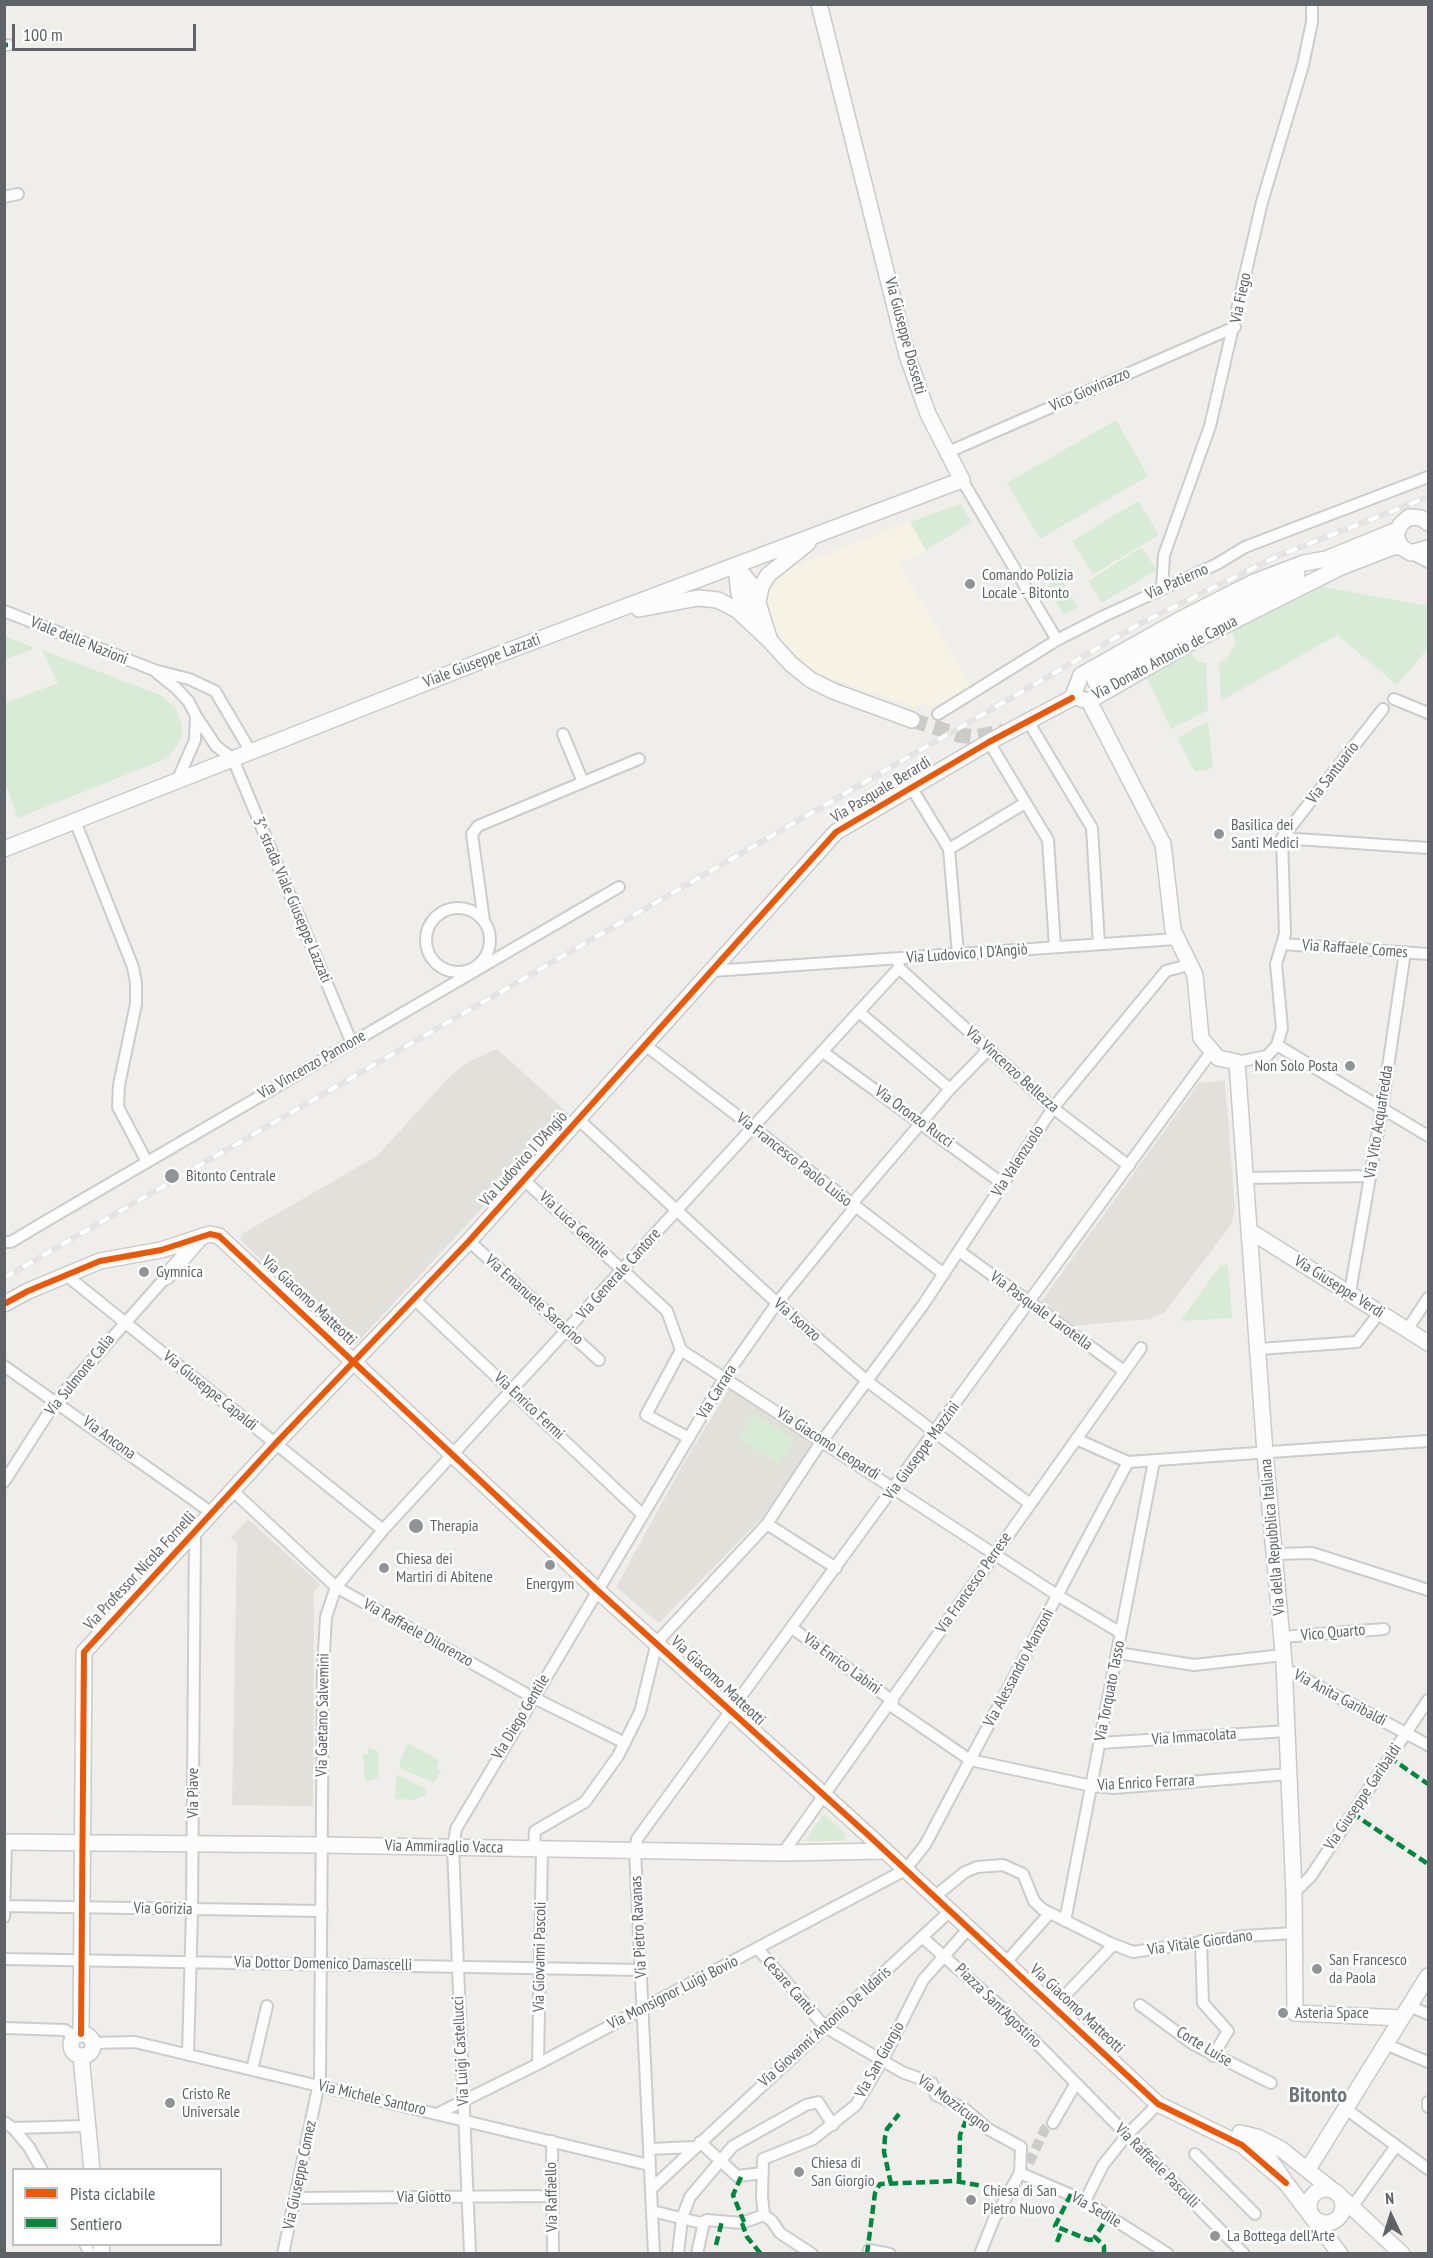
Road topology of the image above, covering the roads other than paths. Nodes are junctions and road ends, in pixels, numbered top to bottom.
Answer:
1 (819, 4) edge
2 (1312, 4) edge
3 (18, 194) dead end
4 (4, 197) edge
5 (1235, 327) junction
6 (946, 453) junction
7 (1428, 477) edge
8 (962, 480) junction
9 (1428, 521) edge
10 (1397, 530) junction
11 (820, 533) junction
12 (1428, 548) edge
13 (1406, 550) junction
14 (1326, 559) junction
15 (1428, 562) edge
16 (736, 566) junction
17 (1341, 567) junction
18 (1162, 588) junction
19 (1268, 589) junction
20 (758, 607) junction
21 (4, 611) edge
22 (606, 614) junction
23 (1057, 640) junction
24 (770, 641) junction
25 (154, 670) junction
26 (1095, 681) dead end
27 (1072, 698) junction
28 (1394, 699) dead end
29 (1089, 701) junction
30 (1383, 709) dead end
31 (1428, 713) edge
32 (938, 714) dead end
33 (196, 716) junction
34 (912, 720) tunnel mouth
35 (1028, 721) junction
36 (563, 734) dead end
37 (989, 742) junction
38 (251, 752) junction
39 (233, 759) junction
40 (639, 759) dead end
41 (177, 781) junction
42 (583, 782) junction
43 (911, 787) junction
44 (1025, 803) junction
45 (75, 821) junction
46 (1282, 838) junction
47 (1428, 848) edge
48 (4, 849) edge
49 (949, 849) junction
50 (619, 887) dead end
51 (484, 921) junction
52 (1176, 939) junction
53 (1099, 944) junction
54 (1282, 944) junction
55 (1055, 948) junction
56 (1404, 952) junction
57 (958, 954) junction
58 (1428, 954) edge
59 (898, 964) junction
60 (1192, 964) junction
61 (476, 968) junction
62 (711, 971) junction
63 (859, 1012) junction
64 (351, 1041) junction
65 (645, 1045) junction
66 (1277, 1046) junction
67 (989, 1048) junction
68 (823, 1052) junction
69 (1211, 1052) junction
70 (1237, 1062) junction
71 (950, 1089) junction
72 (1053, 1108) junction
73 (1382, 1108) junction
74 (578, 1119) junction
75 (921, 1122) junction
76 (752, 1128) junction
77 (1428, 1136) edge
78 (147, 1162) junction
79 (1129, 1166) junction
80 (1370, 1176) junction
81 (1246, 1178) junction
82 (524, 1180) junction
83 (1003, 1184) junction
84 (853, 1206) junction
85 (678, 1209) junction
86 (1250, 1232) junction
87 (202, 1236) junction
88 (469, 1241) junction
89 (4, 1242) edge
90 (160, 1250) junction
91 (959, 1251) junction
92 (623, 1270) junction
93 (944, 1274) junction
94 (66, 1275) junction
95 (166, 1277) junction
96 (1350, 1292) junction
97 (413, 1298) junction
98 (1428, 1298) edge
99 (777, 1303) junction
100 (1030, 1303) junction
101 (4, 1304) edge
102 (1380, 1312) junction
103 (124, 1322) junction
104 (568, 1330) junction
105 (1407, 1330) junction
106 (1428, 1343) edge
107 (1141, 1348) dead end
108 (1258, 1349) junction
109 (681, 1350) junction
110 (354, 1360) junction
111 (599, 1360) dead end
112 (4, 1366) edge
113 (1124, 1371) junction
114 (725, 1377) junction
115 (867, 1382) junction
116 (513, 1390) junction
117 (56, 1401) junction
118 (934, 1434) junction
119 (689, 1438) junction
120 (1076, 1438) junction
121 (823, 1441) junction
122 (1428, 1441) edge
123 (276, 1443) junction
124 (1265, 1453) junction
125 (453, 1454) junction
126 (1154, 1461) junction
127 (1128, 1462) junction
128 (4, 1482) edge
129 (895, 1487) junction
130 (233, 1491) junction
131 (1030, 1504) junction
132 (212, 1513) junction
133 (643, 1515) junction
134 (767, 1524) junction
135 (383, 1530) junction
136 (195, 1531) junction
137 (995, 1553) junction
138 (1275, 1554) junction
139 (836, 1568) junction
140 (336, 1587) junction
141 (597, 1590) junction
142 (1428, 1590) edge
143 (1057, 1594) junction
144 (792, 1628) junction
145 (1384, 1629) dead end
146 (1121, 1633) junction
147 (1282, 1637) junction
148 (657, 1642) junction
149 (1118, 1653) junction
150 (1284, 1661) junction
151 (532, 1697) junction
152 (1428, 1700) edge
153 (891, 1703) junction
154 (730, 1712) junction
155 (1287, 1731) junction
156 (1405, 1733) junction
157 (625, 1743) junction
158 (1100, 1743) junction
159 (1428, 1745) edge
160 (970, 1760) junction
161 (1289, 1774) junction
162 (1092, 1786) junction
163 (825, 1796) junction
164 (5, 1842) edge
165 (81, 1843) junction
166 (193, 1845) junction
167 (322, 1845) junction
168 (453, 1848) junction
169 (538, 1849) junction
170 (635, 1850) junction
171 (884, 1851) junction
172 (783, 1853) junction
173 (905, 1870) junction
174 (1294, 1893) junction
175 (934, 1897) junction
176 (5, 1906) edge
177 (81, 1908) junction
178 (192, 1910) junction
179 (322, 1911) junction
180 (950, 1911) junction
181 (1049, 1914) junction
182 (4, 1917) edge
183 (1065, 1921) junction
184 (969, 1929) junction
185 (1295, 1933) junction
186 (923, 1938) junction
187 (1201, 1941) junction
188 (1113, 1945) junction
189 (758, 1949) junction
190 (943, 1955) junction
191 (4, 1959) edge
192 (81, 1961) junction
193 (191, 1962) junction
194 (1006, 1962) junction
195 (321, 1964) junction
196 (457, 1966) junction
197 (540, 1969) junction
198 (641, 1970) junction
199 (1428, 1976) edge
200 (1140, 2005) dead end
201 (267, 2006) dead end
202 (643, 2007) junction
203 (1054, 2007) junction
204 (1405, 2012) junction
205 (1428, 2014) edge
206 (825, 2027) junction
207 (4, 2028) edge
208 (82, 2038) junction
209 (1385, 2044) junction
210 (188, 2054) junction
211 (1213, 2056) junction
212 (882, 2061) junction
213 (1428, 2062) edge
214 (538, 2064) junction
215 (252, 2070) junction
216 (1074, 2080) junction
217 (1271, 2083) dead end
218 (319, 2086) junction
219 (463, 2101) junction
220 (1428, 2102) edge
221 (1158, 2104) junction
222 (1428, 2108) edge
223 (1346, 2109) junction
224 (439, 2113) junction
225 (464, 2118) junction
226 (1053, 2123) tunnel mouth
227 (9, 2125) edge
228 (833, 2125) junction
229 (86, 2126) junction
230 (1226, 2131) junction
231 (1126, 2135) junction
232 (1257, 2137) junction
233 (552, 2140) junction
234 (697, 2145) junction
235 (1396, 2146) junction
236 (649, 2149) junction
237 (1195, 2154) dead end
238 (720, 2160) junction
239 (1029, 2163) tunnel mouth
240 (649, 2165) junction
241 (41, 2168) edge
242 (92, 2168) edge
243 (1308, 2169) junction
244 (1428, 2169) edge
245 (763, 2173) junction
246 (1023, 2174) junction
247 (1290, 2188) junction
248 (651, 2189) junction
249 (1337, 2194) junction
250 (552, 2196) junction
251 (295, 2198) junction
252 (467, 2198) junction
253 (1085, 2201) junction
254 (1352, 2206) junction
255 (652, 2211) junction
256 (1255, 2214) dead end
257 (764, 2215) junction
258 (1312, 2217) junction
259 (682, 2218) junction
260 (704, 2222) junction
261 (869, 2252) edge
262 (283, 2253) edge
263 (470, 2253) edge
264 (553, 2253) edge
265 (654, 2253) edge
266 (678, 2253) edge
267 (697, 2253) edge
268 (812, 2253) edge
269 (890, 2253) edge
270 (980, 2253) edge
271 (1168, 2253) edge
272 (1244, 2253) edge
273 (1340, 2253) edge
274 (1402, 2253) edge

1 - 6 street, Via Giuseppe Dossetti
2 - 5 street, Via Fiego
3 - 4 street
5 - 6 street, Vico Giovinazzo
5 - 18 street, Via Fiego
6 - 8 street, Via Giuseppe Dossetti
7 - 18 street, Via Patierno
8 - 11 street, Viale Giuseppe Lazzati
8 - 23 street, Via Giuseppe Dossetti
9 - 10 street, Via Donato Antonio de Capua
10 - 13 street
10 - 14 street, Via Donato Antonio de Capua
11 - 16 street, Viale Giuseppe Lazzati
11 - 20 street
12 - 13 street, Via Donato Antonio de Capua
13 - 15 street
13 - 17 street, Via Donato Antonio de Capua
14 - 19 street
14 - 27 street, Via Donato Antonio de Capua
16 - 20 street
16 - 22 street, Viale Giuseppe Lazzati
16 - 24 street
17 - 19 street
17 - 29 street, Via Donato Antonio de Capua
18 - 23 street, Via Patierno
19 - 26 street
20 - 24 street
21 - 25 street, Viale delle Nazioni
22 - 24 street
22 - 38 street, Viale Giuseppe Lazzati
23 - 32 street, Via Patierno
24 - 34 street
25 - 33 street, Viale delle Nazioni
25 - 38 street, Viale delle Nazioni
27 - 29 street, Via Donato Antonio de Capua
27 - 35 street, Via Pasquale Berardi
28 - 31 street
29 - 52 street
30 - 46 street, Via Santuario
33 - 39 street, Viale delle Nazioni
33 - 41 street
35 - 37 street, Via Pasquale Berardi
35 - 53 street
36 - 42 street
37 - 43 street, Via Pasquale Berardi
37 - 44 street
38 - 39 street, Viale Giuseppe Lazzati
39 - 41 street, Viale Giuseppe Lazzati
39 - 64 street, 3^ strada Viale Giuseppe Lazzati
40 - 42 street
41 - 45 street, Viale Giuseppe Lazzati
42 - 51 street
43 - 49 street
43 - 62 street, Via Pasquale Berardi
44 - 49 street
44 - 55 street
45 - 48 street, Viale Giuseppe Lazzati
45 - 78 street
46 - 47 street
46 - 54 street
49 - 57 street
50 - 61 street, Via Vincenzo Pannone
51 - 61 street
51 - 61 street
52 - 53 street, Via Ludovico I D'Angiò
52 - 60 street
53 - 55 street, Via Ludovico I D'Angiò
54 - 56 street, Via Raffaele Comes
54 - 66 street
55 - 57 street, Via Ludovico I D'Angiò
56 - 58 street, Via Raffaele Comes
56 - 73 street, Via Vito Acquafredda
57 - 59 street, Via Ludovico I D'Angiò
59 - 62 street, Via Ludovico I D'Angiò
59 - 63 street, Via Generale Cantore
59 - 67 street, Via Vincenzo Bellezza
60 - 69 street
60 - 72 street, Via Valenzuolo
61 - 64 street, Via Vincenzo Pannone
62 - 65 street, Via Ludovico I D'Angiò
63 - 68 street, Via Generale Cantore
63 - 71 street
64 - 78 street, Via Vincenzo Pannone
65 - 74 street, Via Ludovico I D'Angiò
65 - 76 street, Via Francesco Paolo Luiso
66 - 70 street
66 - 73 street
67 - 71 street, Via Carrara
67 - 72 street, Via Vincenzo Bellezza
68 - 75 street, Via Oronzo Rucci
68 - 76 street, Via Generale Cantore
69 - 70 street
69 - 79 street, Via Giuseppe Mazzini
70 - 81 street, Via della Repubblica Italiana
71 - 75 street, Via Carrara
72 - 79 street, Via Vincenzo Bellezza
72 - 83 street, Via Valenzuolo
73 - 77 street
73 - 80 street, Via Vito Acquafredda
74 - 82 street, Via Ludovico I D'Angiò
74 - 85 street, Via Isonzo
75 - 83 street, Via Oronzo Rucci
75 - 84 street, Via Carrara
76 - 84 street, Via Francesco Paolo Luiso
76 - 85 street, Via Generale Cantore
78 - 89 street, Via Vincenzo Pannone
79 - 100 street, Via Giuseppe Mazzini
80 - 81 street
80 - 96 street, Via Vito Acquafredda
81 - 86 street, Via della Repubblica Italiana
82 - 88 street, Via Ludovico I D'Angiò
82 - 92 street, Via Luca Gentile
83 - 91 street, Via Valenzuolo
84 - 93 street, Via Francesco Paolo Luiso
84 - 99 street, Via Carrara
85 - 92 street, Via Generale Cantore
85 - 99 street, Via Isonzo
86 - 96 street, Via Giuseppe Verdi
86 - 108 street, Via della Repubblica Italiana
87 - 90 street
87 - 95 street
87 - 110 street, Via Giacomo Matteotti
88 - 97 street, Via Ludovico I D'Angiò
88 - 104 street, Via Emanuele Saracino
90 - 94 street
90 - 95 street
91 - 93 street, Via Valenzuolo
91 - 100 street, Via Pasquale Larotella
92 - 104 street, Via Generale Cantore
92 - 109 street
93 - 115 street, Via Valenzuolo
94 - 101 street
94 - 103 street, Via Giuseppe Capaldi
95 - 103 street, Via Sulmone Calia
96 - 102 street, Via Giuseppe Verdi
97 - 110 street, Via Ludovico I D'Angiò
97 - 116 street, Via Enrico Fermi
98 - 105 street
99 - 114 street, Via Carrara
99 - 115 street, Via Isonzo
100 - 113 street, Via Pasquale Larotella
100 - 118 street, Via Giuseppe Mazzini
102 - 105 street, Via Giuseppe Verdi
102 - 108 street
103 - 117 street, Via Sulmone Calia
103 - 123 street, Via Giuseppe Capaldi
104 - 111 street, Via Emanuele Saracino
104 - 116 street, Via Generale Cantore
105 - 106 street, Via Giuseppe Verdi
107 - 113 street, Via Francesco Perrese
108 - 124 street, Via della Repubblica Italiana
109 - 114 street, Via Giacomo Leopardi
109 - 119 street
110 - 123 street, Via Professor Nicola Fornelli
110 - 125 street, Via Giacomo Matteotti
112 - 117 street, Via Ancona
113 - 120 street, Via Francesco Perrese
114 - 119 street, Via Carrara
114 - 121 street, Via Giacomo Leopardi
115 - 118 street, Via Isonzo
115 - 121 street, Via Valenzuolo
116 - 125 street, Via Generale Cantore
116 - 133 street, Via Enrico Fermi
117 - 128 street, Via Sulmone Calia
117 - 132 street, Via Ancona
118 - 129 street, Via Giuseppe Mazzini
118 - 131 street, Via Isonzo
119 - 133 street, Via Carrara
120 - 127 street
120 - 131 street, Via Francesco Perrese
121 - 129 street, Via Giacomo Leopardi
121 - 134 street, Via Valenzuolo
122 - 124 street
123 - 130 street, Via Professor Nicola Fornelli
123 - 135 street, Via Giuseppe Capaldi
124 - 126 street
124 - 138 street, Via della Repubblica Italiana
125 - 135 street, Via Generale Cantore
125 - 141 street, Via Giacomo Matteotti
126 - 127 street
126 - 146 street, Via Torquato Tasso
127 - 143 street, Via Alessandro Manzoni
129 - 137 street, Via Giacomo Leopardi
129 - 139 street, Via Giuseppe Mazzini
130 - 132 street, Via Professor Nicola Fornelli
130 - 140 street, Via Raffaele Dilorenzo
131 - 137 street, Via Francesco Perrese
132 - 136 street, Via Professor Nicola Fornelli
133 - 141 street, Via Carrara
134 - 139 street
134 - 148 street, Via Valenzuolo
135 - 140 street, Via Generale Cantore
136 - 165 street, Via Professor Nicola Fornelli
136 - 166 street, Via Piave
137 - 143 street, Via Giacomo Leopardi
137 - 153 street, Via Francesco Perrese
138 - 142 street
138 - 147 street, Via della Repubblica Italiana
139 - 144 street, Via Giuseppe Mazzini
140 - 151 street, Via Raffaele Dilorenzo
140 - 167 street, Via Gaetano Salvemini
141 - 148 street, Via Giacomo Matteotti
141 - 151 street, Via Diego Gentile
143 - 146 street, Via Giacomo Leopardi
143 - 160 street, Via Alessandro Manzoni
144 - 153 street, Via Enrico Labini
144 - 154 street, Via Giuseppe Mazzini
145 - 147 street, Vico Quarto
146 - 149 street, Via Torquato Tasso
147 - 150 street, Via della Repubblica Italiana
148 - 154 street, Via Giacomo Matteotti
148 - 157 street
149 - 150 street
149 - 158 street, Via Torquato Tasso
150 - 155 street, Via della Repubblica Italiana
150 - 156 street, Via Anita Garibaldi
151 - 157 street, Via Raffaele Dilorenzo
151 - 168 street, Via Diego Gentile
152 - 156 street, Via Giuseppe Garibaldi
153 - 160 street, Via Enrico Labini
153 - 163 street, Via Francesco Perrese
154 - 163 street, Via Giacomo Matteotti
154 - 170 street, Via Giuseppe Mazzini
155 - 158 street, Via Immacolata
155 - 161 street, Via della Repubblica Italiana
156 - 159 street, Via Anita Garibaldi
156 - 174 street, Via Giuseppe Garibaldi
157 - 169 street
158 - 162 street, Via Torquato Tasso
160 - 162 street, Via Enrico Ferrara
160 - 173 street, Via Alessandro Manzoni
161 - 162 street, Via Enrico Ferrara
161 - 174 street, Via della Repubblica Italiana
162 - 183 street, Via Torquato Tasso
163 - 171 street, Via Giacomo Matteotti
163 - 172 street, Via Francesco Perrese
164 - 165 street, Via Ammiraglio Vacca
164 - 176 street
165 - 166 street, Via Ammiraglio Vacca
165 - 177 street, Via Professor Nicola Fornelli
166 - 167 street, Via Ammiraglio Vacca
166 - 178 street, Via Piave
167 - 168 street, Via Ammiraglio Vacca
167 - 179 street, Via Giuseppe Comez
168 - 169 street, Via Ammiraglio Vacca
168 - 196 street, Via Luigi Castellucci
169 - 170 street, Via Ammiraglio Vacca
169 - 197 street, Via Giovanni Pascoli
170 - 172 street, Via Ammiraglio Vacca
170 - 198 street, Via Pietro Ravanas
171 - 172 street, Via Ammiraglio Vacca
171 - 173 street, Via Giacomo Matteotti
173 - 175 street, Via Giacomo Matteotti
173 - 189 street, Via Monsignor Luigi Bovio
174 - 185 street, Via della Repubblica Italiana
175 - 180 street, Via Giacomo Matteotti
175 - 181 street, Via Vitale Giordano
176 - 177 street, Via Gorizia
176 - 182 street
177 - 178 street, Via Gorizia
177 - 192 street, Via Professor Nicola Fornelli
178 - 179 street, Via Gorizia
178 - 193 street, Via Piave
179 - 195 street, Via Giuseppe Comez
180 - 184 street, Via Giacomo Matteotti
180 - 186 street, Via Giovanni Antonio De Ildaris
181 - 183 street, Via Vitale Giordano
181 - 194 street
183 - 188 street, Via Vitale Giordano
184 - 190 street, Via San Giorgio
184 - 194 street, Via Giacomo Matteotti
185 - 187 street, Via Vitale Giordano
185 - 204 street, Via della Repubblica Italiana
186 - 190 street, Piazza Sant'Agostino
186 - 206 street, Via Giovanni Antonio De Ildaris
187 - 188 street, Via Vitale Giordano
187 - 211 street
188 - 203 street
189 - 202 street, Via Monsignor Luigi Bovio
189 - 206 street, Cesare Cantù
190 - 212 street, Via San Giorgio
190 - 216 street, Piazza Sant'Agostino
191 - 192 street, Via Dottor Domenico Damascelli
192 - 193 street, Via Dottor Domenico Damascelli
192 - 208 street, Via Professor Nicola Fornelli
193 - 195 street, Via Dottor Domenico Damascelli
193 - 210 street, Via Piave
194 - 203 street, Via Giacomo Matteotti
195 - 196 street, Via Dottor Domenico Damascelli
195 - 218 street, Via Giuseppe Comez
196 - 197 street, Via Dottor Domenico Damascelli
196 - 219 street, Via Luigi Castellucci
197 - 198 street, Via Dottor Domenico Damascelli
197 - 214 street, Via Giovanni Pascoli
198 - 202 street, Via Pietro Ravanas
199 - 204 street
200 - 211 street, Corte Luise
201 - 215 street
202 - 214 street, Via Monsignor Luigi Bovio
202 - 236 street, Via Pietro Ravanas
203 - 221 street, Via Giacomo Matteotti
204 - 205 street
204 - 209 street
206 - 212 street, Cesare Cantù
206 - 234 street, Via Giovanni Antonio De Ildaris
207 - 208 street, Via Michele Santoro
208 - 210 street, Via Michele Santoro
208 - 229 street
209 - 213 street
209 - 223 street
210 - 215 street, Via Michele Santoro
211 - 217 street, Corte Luise
212 - 228 street, Via San Giorgio
212 - 246 street, Via Mozzicugno
214 - 219 street, Via Monsignor Luigi Bovio
215 - 218 street, Via Michele Santoro
216 - 226 street
216 - 231 street, Via Raffaele Pasculli
218 - 224 street, Via Michele Santoro
218 - 251 street, Via Giuseppe Comez
219 - 224 street, Via Monsignor Luigi Bovio
219 - 225 street, Via Luigi Castellucci
220 - 222 street
221 - 230 street, Via Giacomo Matteotti
221 - 231 street
223 - 235 street
223 - 243 street
224 - 225 street, Via Michele Santoro
225 - 233 street, Via Michele Santoro
225 - 252 street, Via Luigi Castellucci
227 - 229 street
227 - 241 street
228 - 238 street
228 - 245 street, Via San Giorgio
229 - 242 street
230 - 232 street, Via Giacomo Matteotti
230 - 247 street, Via Giacomo Matteotti
231 - 253 street
231 - 272 street, Via Raffaele Pasculli
232 - 243 street, Via Giacomo Matteotti
232 - 247 street
233 - 240 street, Via Michele Santoro
233 - 250 street, Via Raffaello
234 - 236 street
234 - 238 street
234 - 248 street, Via Giovanni Antonio De Ildaris
235 - 244 street
235 - 254 street
236 - 240 street, Via Pietro Ravanas
237 - 256 street
238 - 245 street
238 - 259 street
239 - 246 street
240 - 248 street, Via Pietro Ravanas
243 - 249 street, Via Giacomo Matteotti
245 - 257 street
246 - 253 street, Via Sedile
246 - 270 street
247 - 258 street
248 - 255 street, Via Pietro Ravanas
249 - 254 street, Via Giacomo Matteotti
249 - 258 street
249 - 258 street
250 - 252 street, Via Giotto
250 - 264 street, Via Raffaello
251 - 252 street, Via Giotto
251 - 262 street, Via Giuseppe Comez
252 - 263 street, Via Luigi Castellucci
253 - 271 street, Via Sedile
254 - 274 street, Via Giacomo Matteotti
255 - 259 street
255 - 265 street, Via Pietro Ravanas
257 - 260 street
257 - 268 street
258 - 273 street
259 - 260 street
259 - 266 street
260 - 267 street
261 - 269 street

